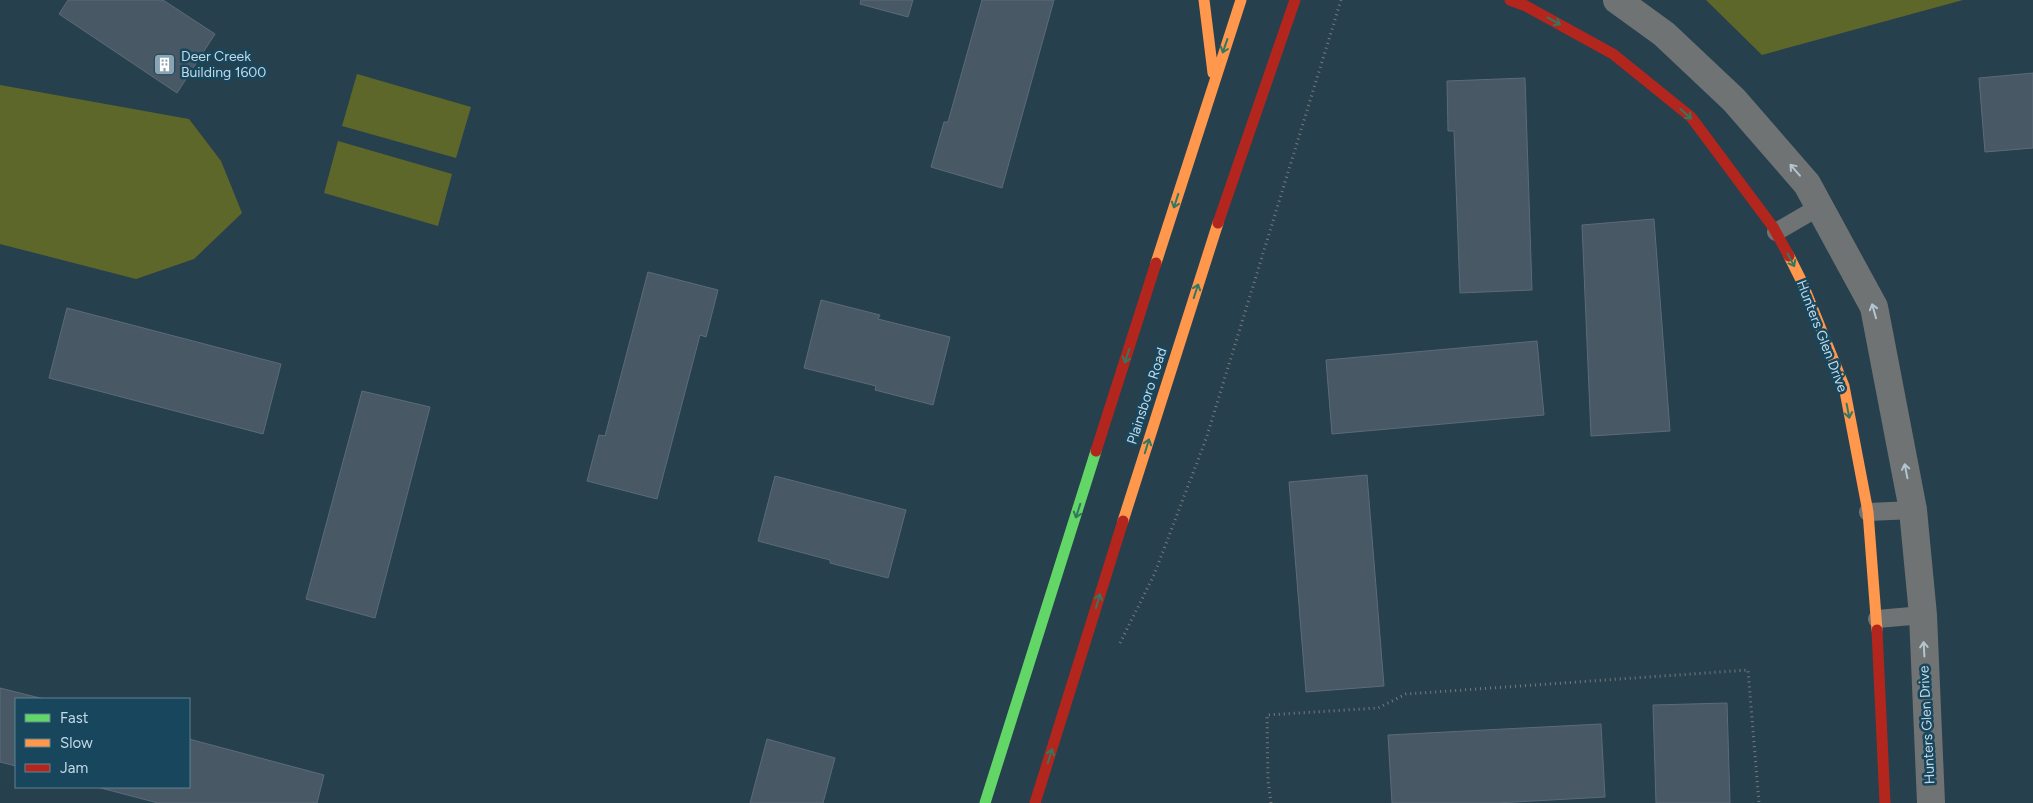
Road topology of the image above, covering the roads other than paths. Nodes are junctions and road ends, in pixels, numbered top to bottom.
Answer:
1 (1204, 0) edge
2 (1241, 0) edge
3 (1295, 0) edge
4 (1510, 0) edge
5 (1617, 0) edge
6 (1214, 79) junction
7 (1819, 207) junction
8 (1776, 232) junction
9 (1913, 510) junction
10 (1868, 512) junction
11 (1922, 615) junction
12 (1877, 619) junction
13 (985, 803) edge
14 (1035, 803) edge
15 (1885, 803) edge
16 (1931, 803) edge

1 - 6 street
2 -> 6 street
14 -> 3 street, Plainsboro Road
4 -> 8 street, Hunters Glen Drive
7 -> 5 street, Hunters Glen Drive
6 -> 13 street
7 - 8 lane
9 -> 7 street, Hunters Glen Drive
8 -> 10 street, Hunters Glen Drive
9 - 10 lane
9 - 11 street, Hunters Glen Drive
10 - 12 street, Hunters Glen Drive
11 - 12 lane
16 -> 11 street, Hunters Glen Drive
12 - 15 street, Hunters Glen Drive

